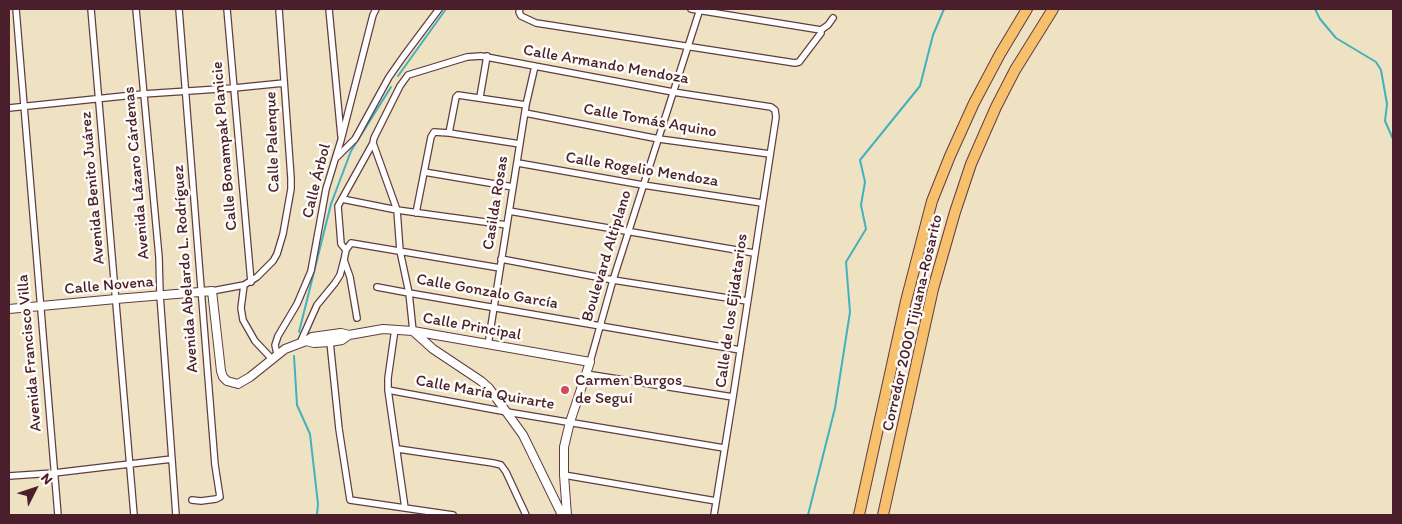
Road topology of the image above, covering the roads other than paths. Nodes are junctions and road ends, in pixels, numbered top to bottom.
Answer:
1 (16, 9) edge
2 (91, 9) edge
3 (136, 9) edge
4 (178, 9) edge
5 (227, 9) edge
6 (279, 9) edge
7 (330, 9) edge
8 (376, 9) edge
9 (440, 9) edge
10 (520, 9) edge
11 (691, 9) edge
12 (1027, 9) edge
13 (1053, 9) edge
14 (700, 10) edge
15 (833, 18) dead end
16 (820, 30) junction
17 (688, 46) junction
18 (487, 56) junction
19 (534, 66) junction
20 (389, 77) junction
21 (284, 83) junction
22 (400, 86) junction
23 (234, 88) junction
24 (186, 91) junction
25 (673, 92) junction
26 (143, 94) junction
27 (480, 97) junction
28 (99, 98) junction
29 (526, 105) junction
30 (24, 106) junction
31 (9, 108) edge
32 (775, 110) joint
33 (525, 113) junction
34 (449, 133) junction
35 (659, 138) junction
36 (341, 140) junction
37 (373, 143) junction
38 (520, 144) junction
39 (770, 154) junction
40 (335, 158) junction
41 (518, 163) junction
42 (424, 172) junction
43 (644, 185) junction
44 (513, 188) junction
45 (342, 199) junction
46 (762, 203) junction
47 (397, 210) junction
48 (509, 211) junction
49 (416, 213) junction
50 (507, 225) junction
51 (628, 232) junction
52 (347, 248) junction
53 (400, 251) junction
54 (754, 253) junction
55 (501, 258) junction
56 (344, 260) junction
57 (500, 268) junction
58 (613, 280) junction
59 (251, 282) junction
60 (244, 285) junction
61 (377, 287) dead end
62 (212, 291) junction
63 (202, 292) junction
64 (409, 294) junction
65 (160, 295) junction
66 (116, 299) junction
67 (748, 301) junction
68 (40, 306) junction
69 (494, 308) junction
70 (9, 309) edge
71 (357, 318) dead end
72 (600, 325) junction
73 (395, 329) junction
74 (413, 331) junction
75 (349, 335) junction
76 (303, 342) junction
77 (330, 342) junction
78 (488, 345) junction
79 (740, 350) junction
80 (275, 356) junction
81 (590, 362) junction
82 (586, 374) junction
83 (388, 390) junction
84 (733, 397) junction
85 (507, 412) junction
86 (570, 422) junction
87 (724, 448) junction
88 (398, 449) junction
89 (172, 459) junction
90 (130, 464) junction
91 (54, 473) junction
92 (564, 475) junction
93 (9, 476) edge
94 (192, 500) dead end
95 (716, 501) junction
96 (405, 508) junction
97 (58, 515) edge
98 (134, 515) edge
99 (176, 515) edge
100 (453, 515) edge
101 (526, 515) edge
102 (562, 515) edge
103 (568, 515) edge
104 (714, 515) edge
105 (859, 515) edge
106 (883, 515) edge

1 - 30 street, Avenida Francisco Villa
2 - 28 street, Avenida Benito Juárez
3 - 26 street, Avenida Lázaro Cárdenas
4 - 24 street, Avenida Abelardo L. Rodríguez
5 - 23 street, Calle Bonampak Planicie
6 - 21 street, Calle Palenque
7 - 36 street
8 - 36 street, Calle Árbol
9 - 20 street
10 - 17 street
11 - 14 street
12 - 105 highway, Corredor 2000 Tijuana-Rosarito
13 - 106 highway, Corredor 2000 Tijuana-Rosarito
14 - 16 street
14 - 17 street, Boulevard Altiplano
15 - 16 street
16 - 17 street
17 - 25 street, Boulevard Altiplano
18 - 19 street, Calle Armando Mendoza
18 - 22 street, Calle Armando Mendoza
18 - 27 street
19 - 25 street, Calle Armando Mendoza
19 - 29 street, Casilda Rosas
20 - 22 street
20 - 40 street
21 - 23 street
21 - 59 street, Calle Palenque
22 - 37 street
23 - 24 street
23 - 59 street, Calle Bonampak Planicie
24 - 26 street
24 - 63 street, Avenida Abelardo L. Rodríguez
25 - 32 street, Calle Armando Mendoza
25 - 35 street, Boulevard Altiplano
26 - 28 street
26 - 65 street, Avenida Lázaro Cárdenas
27 - 29 street
27 - 34 street
28 - 30 street
28 - 66 street, Avenida Benito Juárez
29 - 33 street, Casilda Rosas
30 - 31 street
30 - 68 street, Avenida Francisco Villa
32 - 39 street, Calle de los Ejidatarios
33 - 35 street, Calle Tomás Aquino
33 - 38 street, Casilda Rosas
34 - 38 street
34 - 42 street
35 - 39 street, Calle Tomás Aquino
35 - 43 street, Boulevard Altiplano
36 - 40 street, Calle Árbol
37 - 45 street
37 - 47 street
38 - 41 street, Casilda Rosas
39 - 46 street, Calle de los Ejidatarios
40 - 80 street, Calle Árbol
41 - 43 street, Calle Rogelio Mendoza
41 - 44 street, Casilda Rosas
42 - 44 street
42 - 49 street
43 - 46 street, Calle Rogelio Mendoza
43 - 51 street, Boulevard Altiplano
44 - 48 street, Casilda Rosas
45 - 47 street
45 - 52 street
46 - 54 street, Calle de los Ejidatarios
47 - 49 street
47 - 53 street
48 - 50 street, Casilda Rosas
48 - 51 street
49 - 50 street
50 - 55 street, Casilda Rosas
51 - 54 street
51 - 58 street, Boulevard Altiplano
52 - 53 street
52 - 56 street
53 - 57 street
53 - 64 street
54 - 67 street, Calle de los Ejidatarios
55 - 57 street, Casilda Rosas
55 - 58 street
56 - 71 street
56 - 76 street
57 - 69 street, Casilda Rosas
58 - 67 street
58 - 72 street, Boulevard Altiplano
59 - 60 street, Calle Palenque
60 - 62 street, Calle Palenque
60 - 80 street
61 - 64 street, Calle Gonzalo García
62 - 63 street, Calle Novena
62 - 80 street, Calle Principal
63 - 65 street, Calle Novena
63 - 94 street, Avenida Abelardo L. Rodríguez
64 - 69 street, Calle Gonzalo García
64 - 74 street
65 - 66 street, Calle Novena
65 - 89 street, Avenida Lázaro Cárdenas
66 - 68 street, Calle Novena
66 - 90 street, Avenida Benito Juárez
67 - 79 street, Calle de los Ejidatarios
68 - 70 street, Calle Novena
68 - 91 street, Avenida Francisco Villa
69 - 72 street, Calle Gonzalo García
69 - 78 street, Casilda Rosas
72 - 79 street, Calle Gonzalo García
72 - 81 street, Boulevard Altiplano
73 - 74 street, Calle Principal
73 - 75 street, Calle Principal
73 - 83 street
74 - 78 street, Calle Principal
74 - 85 street
75 - 76 street, Calle Principal
75 - 77 street, Calle Principal
76 - 77 street, Calle Principal
76 - 80 street, Calle Principal
77 - 96 street
78 - 81 street, Calle Principal
79 - 84 street, Calle de los Ejidatarios
81 - 82 street, Boulevard Altiplano
82 - 84 street
82 - 86 street, Boulevard Altiplano
83 - 85 street, Calle María Quirarte
83 - 88 street
84 - 87 street, Calle de los Ejidatarios
85 - 86 street, Calle María Quirarte
85 - 102 street
86 - 87 street, Calle María Quirarte
86 - 92 street, Boulevard Altiplano
87 - 95 street, Calle de los Ejidatarios
88 - 96 street
88 - 101 street
89 - 90 street
89 - 99 street, Avenida Lázaro Cárdenas
90 - 91 street
90 - 98 street, Avenida Benito Juárez
91 - 93 street
91 - 97 street, Avenida Francisco Villa
92 - 95 street
92 - 103 street, Boulevard Altiplano
95 - 104 street, Calle de los Ejidatarios
96 - 100 street

